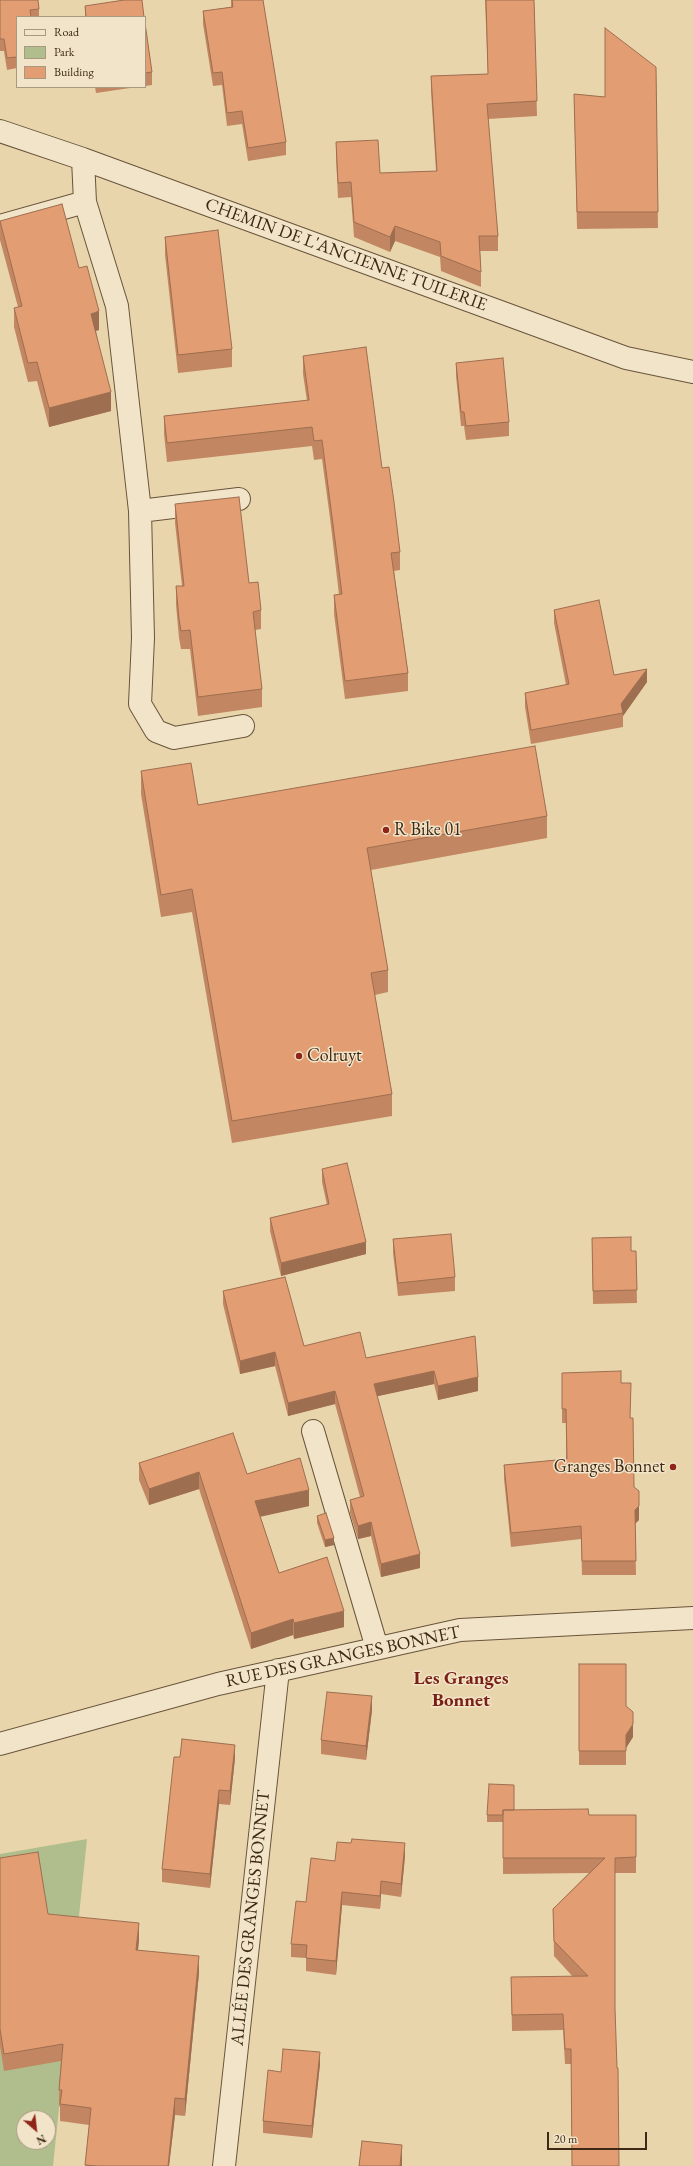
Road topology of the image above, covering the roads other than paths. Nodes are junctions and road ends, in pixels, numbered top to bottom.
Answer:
1 (0, 131) edge
2 (83, 158) junction
3 (84, 202) junction
4 (0, 226) edge
5 (693, 372) edge
6 (239, 499) edge
7 (140, 511) junction
8 (243, 726) dead end
9 (313, 1431) dead end
10 (693, 1618) edge
11 (377, 1648) junction
12 (278, 1670) junction
13 (0, 1744) edge
14 (224, 2166) edge

1 - 2 street, CHEMIN DE L'ANCIENNE TUILERIE
2 - 3 street
2 - 5 street, CHEMIN DE L'ANCIENNE TUILERIE
3 - 4 street
3 - 7 street
6 - 7 street
7 - 8 street
9 - 11 street
10 - 11 street, RUE DES GRANGES BONNET
11 - 12 street, RUE DES GRANGES BONNET
12 - 13 street, RUE DES GRANGES BONNET
12 - 14 street, ALLÉE DES GRANGES BONNET

